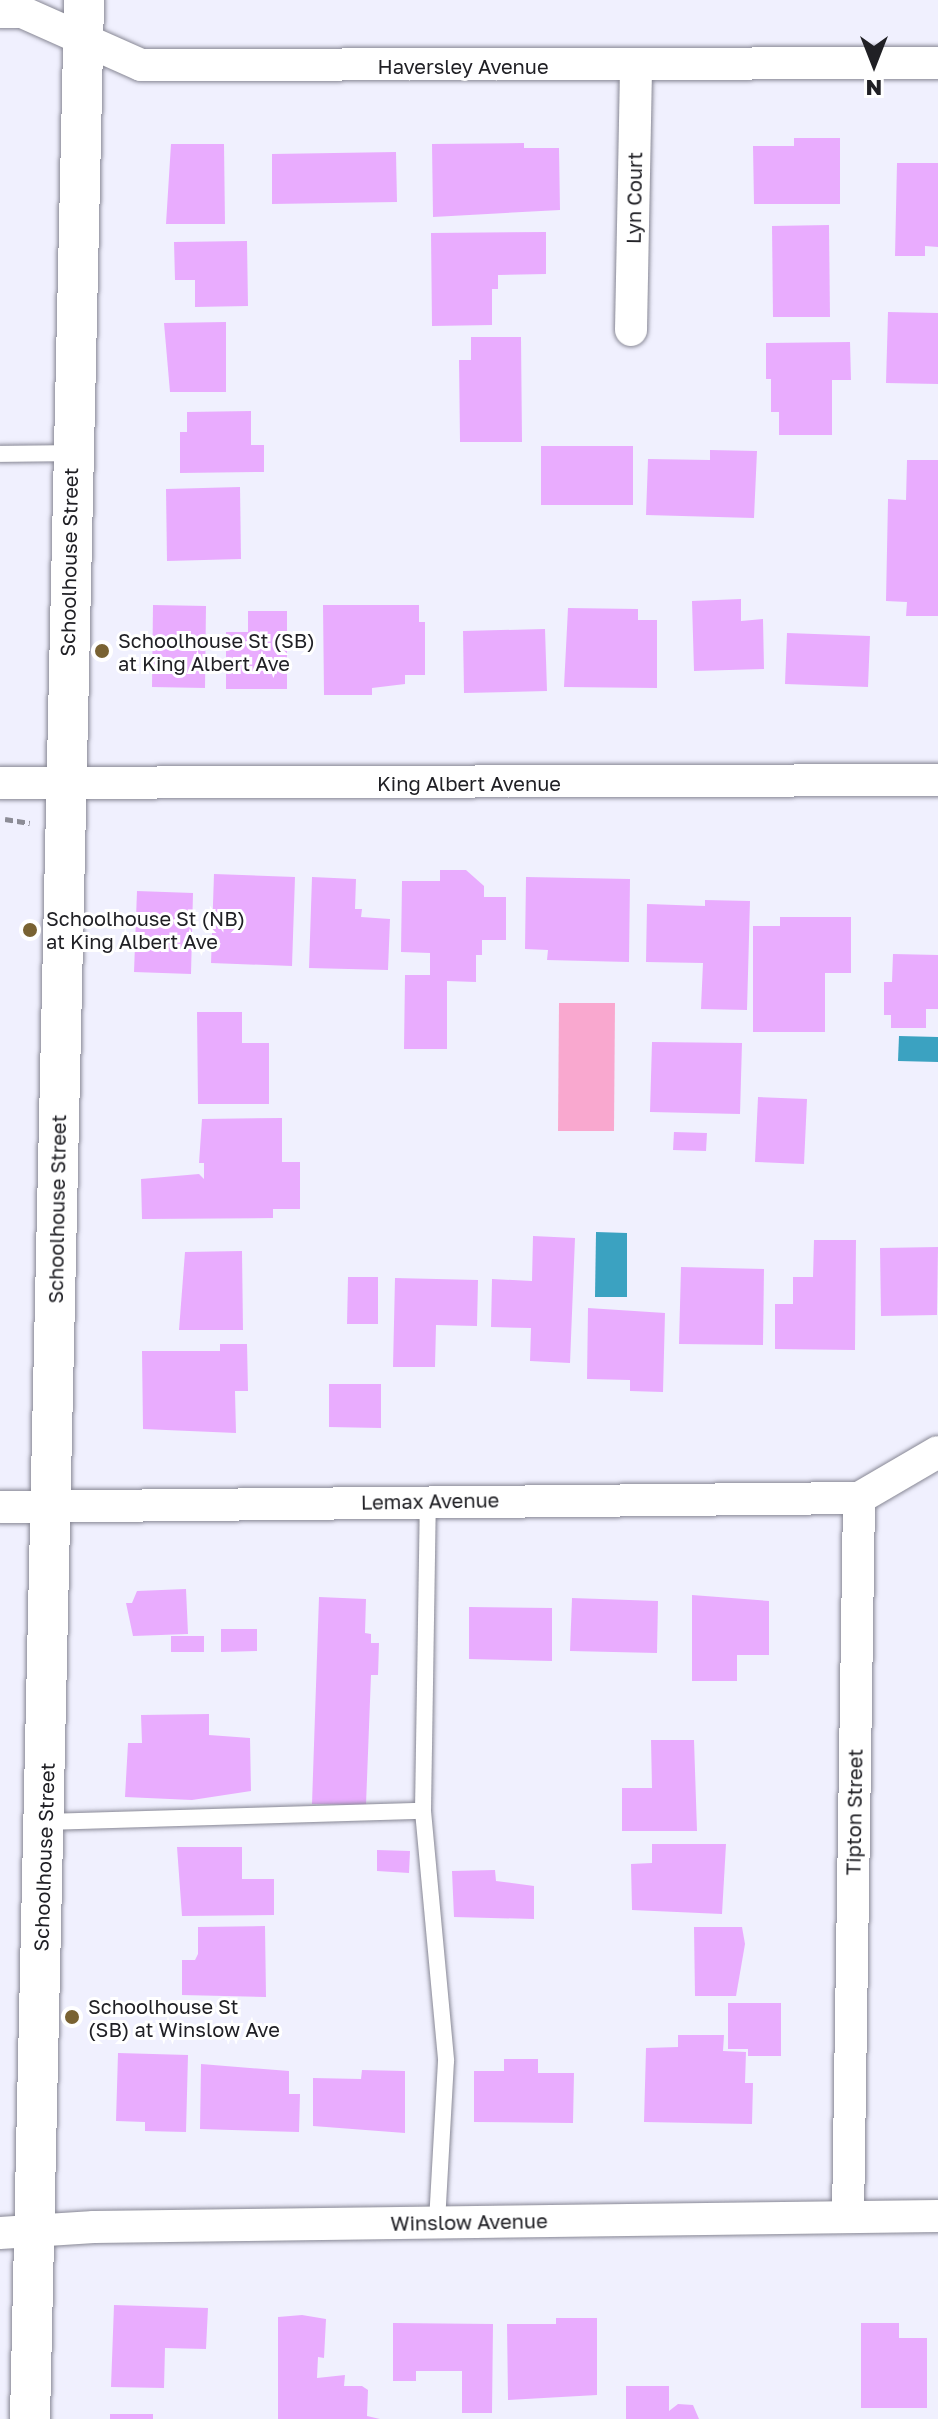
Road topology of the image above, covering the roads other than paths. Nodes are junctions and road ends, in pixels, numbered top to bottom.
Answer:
1 (84, 0) edge
2 (0, 12) edge
3 (83, 39) junction
4 (938, 63) edge
5 (636, 66) junction
6 (631, 330) dead end
7 (72, 453) junction
8 (0, 454) edge
9 (938, 780) edge
10 (0, 783) edge
11 (63, 784) junction
12 (938, 1452) edge
13 (859, 1498) junction
14 (428, 1501) junction
15 (0, 1507) edge
16 (53, 1507) junction
17 (423, 1811) junction
18 (45, 1822) junction
19 (938, 2216) edge
20 (848, 2217) junction
21 (437, 2222) junction
22 (17, 2231) edge
23 (30, 2419) edge

1 - 3 street, Schoolhouse Street
2 - 3 street, Haversley Avenue
3 - 5 street, Haversley Avenue
3 - 7 street, Schoolhouse Street
4 - 5 street, Haversley Avenue
5 - 6 street, Lyn Court
7 - 8 lane
7 - 11 street, Schoolhouse Street
9 - 11 street, King Albert Avenue
10 - 11 street, King Albert Avenue
11 - 16 street, Schoolhouse Street
12 - 13 street
13 - 14 street, Lemax Avenue
13 - 20 street, Tipton Street
14 - 16 street, Lemax Avenue
14 - 17 lane
15 - 16 street, Lemax Avenue
16 - 18 street, Schoolhouse Street
17 - 18 lane
17 - 21 lane
18 - 22 street, Schoolhouse Street
19 - 20 street, Winslow Avenue
20 - 21 street, Winslow Avenue
21 - 22 street, Winslow Avenue
22 - 23 street, Schoolhouse Street

